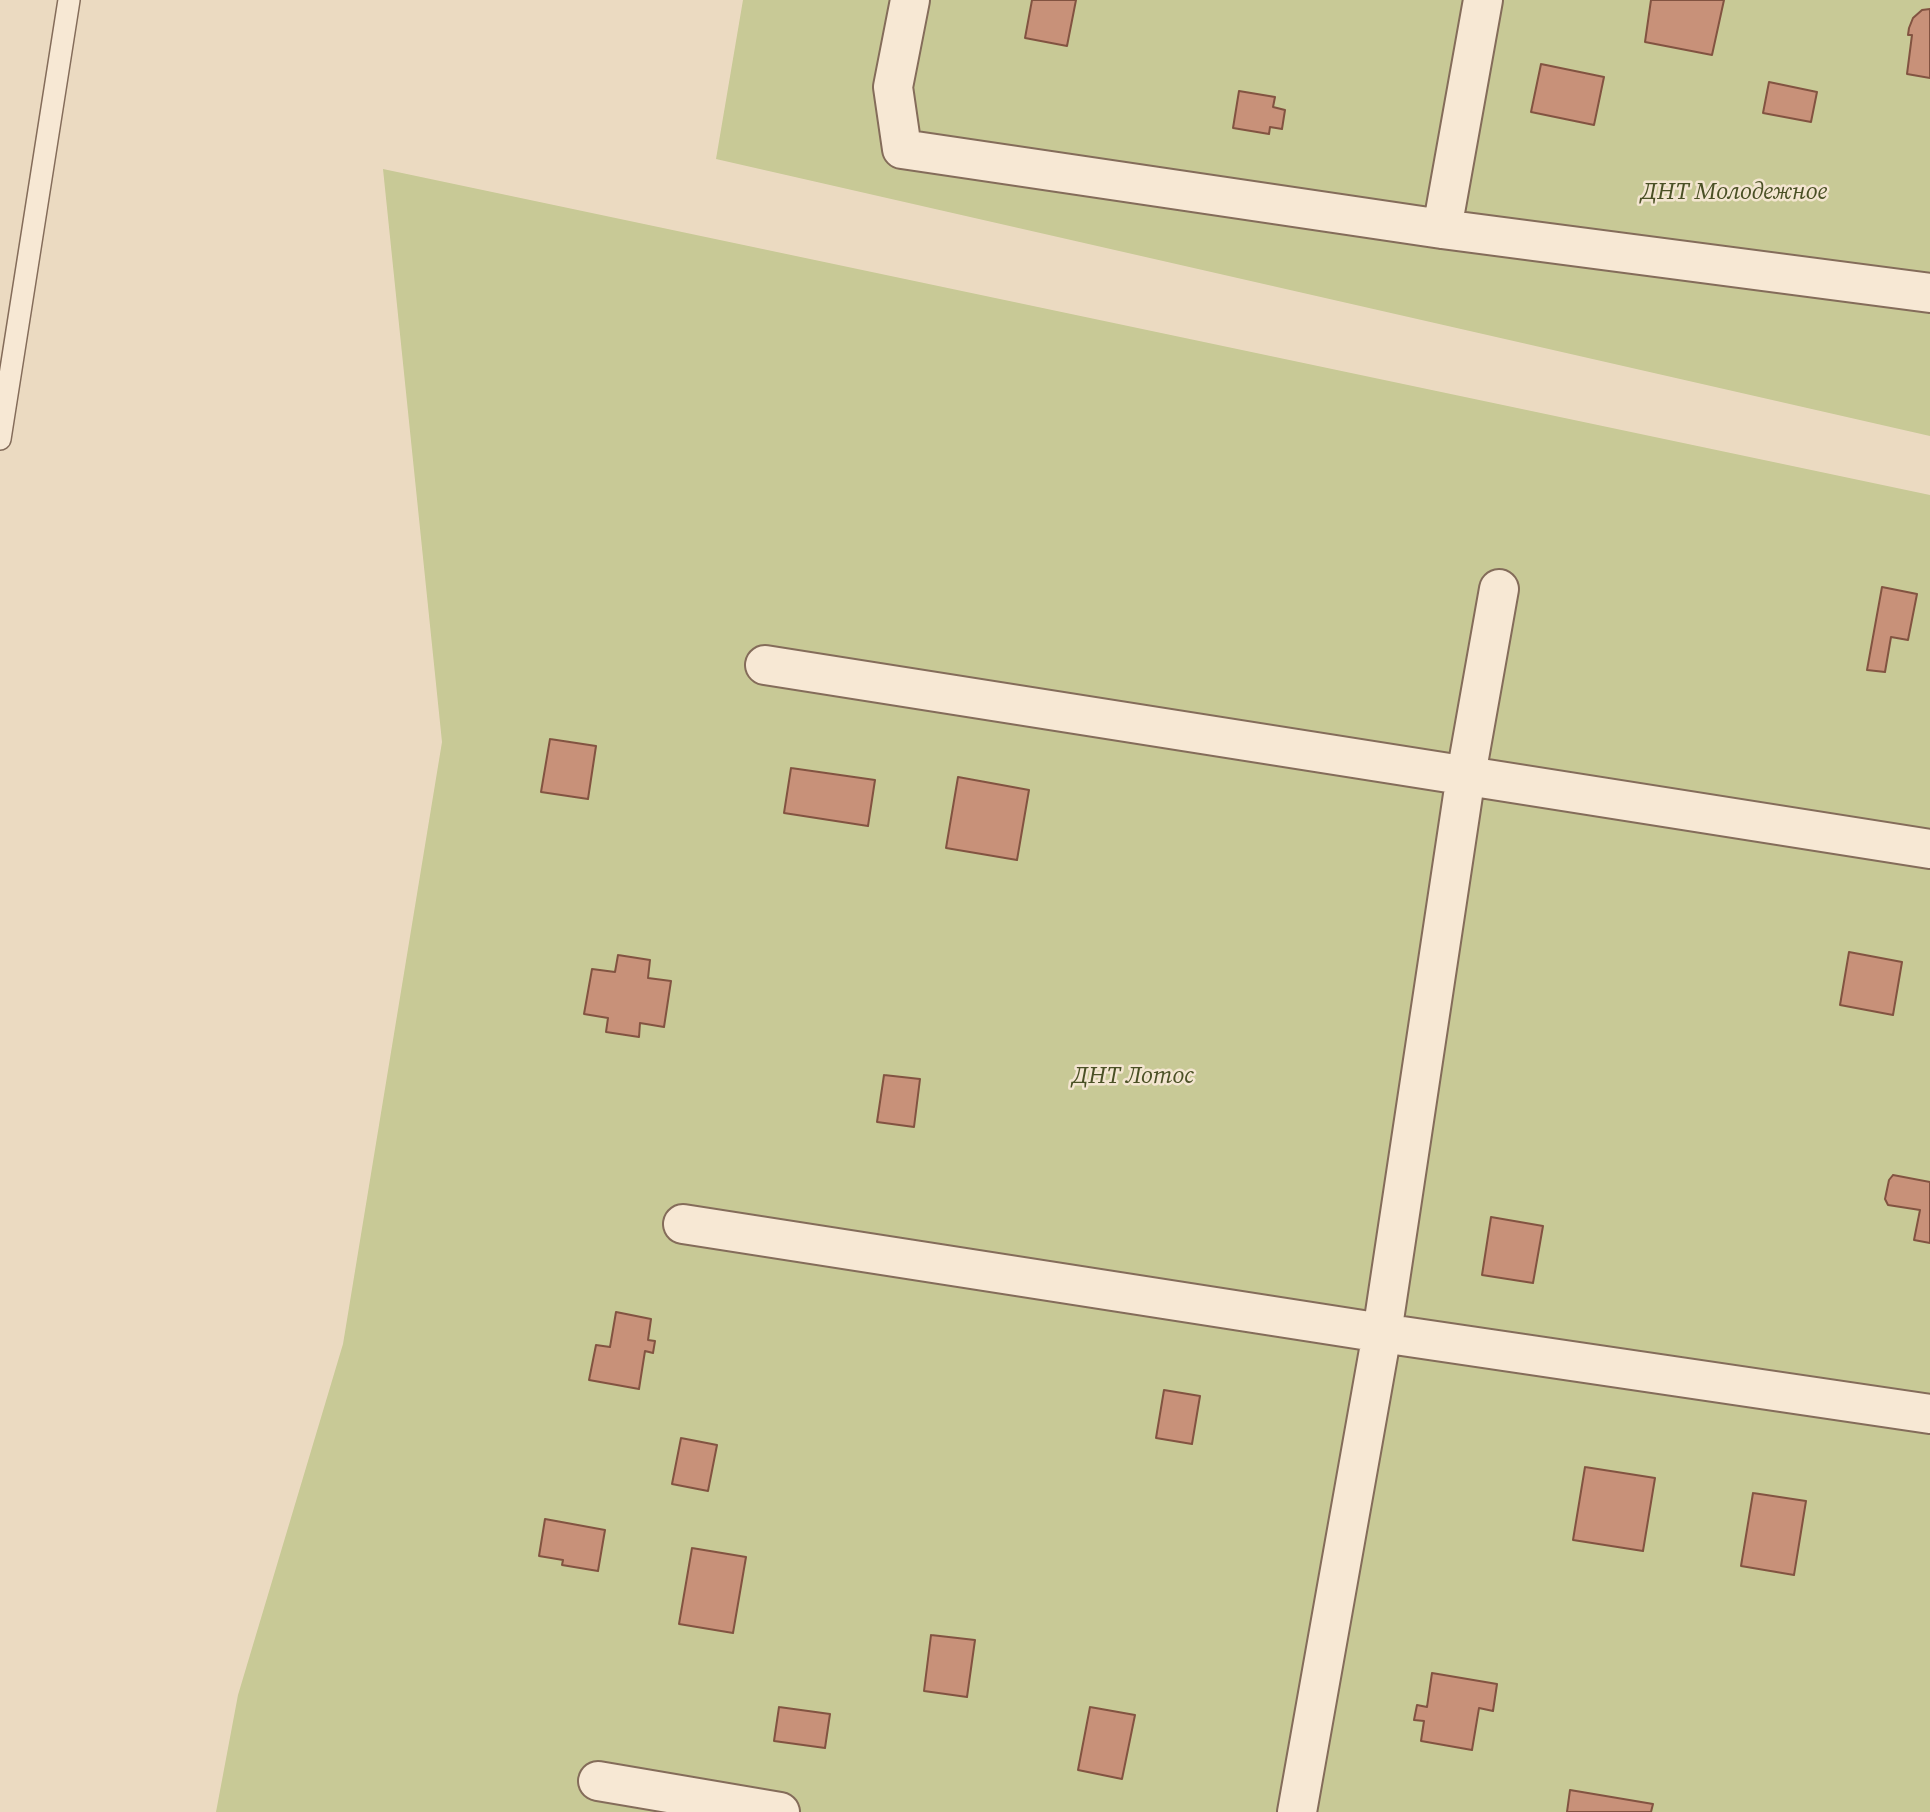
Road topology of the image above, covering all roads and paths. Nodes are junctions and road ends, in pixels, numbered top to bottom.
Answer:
1 (69, 0) edge
2 (910, 0) edge
3 (1483, 0) edge
4 (1442, 229) junction
5 (1930, 293) edge
6 (0, 439) edge
7 (1500, 589) dead end
8 (765, 665) dead end
9 (1466, 775) junction
10 (1930, 849) edge
11 (683, 1224) dead end
12 (1382, 1333) junction
13 (1930, 1414) edge
14 (598, 1780) dead end
15 (780, 1812) edge
16 (1297, 1812) edge

1 - 6 lane
2 - 4 street
3 - 4 street
4 - 5 street
7 - 9 street
8 - 9 street
9 - 10 street
9 - 12 street
11 - 12 street
12 - 13 street
12 - 16 street
14 - 15 street

